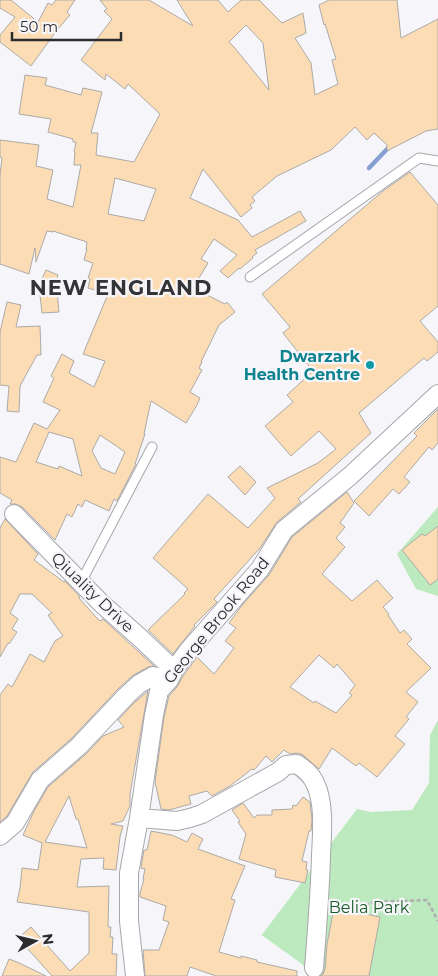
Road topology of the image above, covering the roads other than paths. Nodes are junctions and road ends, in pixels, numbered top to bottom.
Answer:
1 (438, 161) edge
2 (250, 277) dead end
3 (438, 394) edge
4 (152, 447) dead end
5 (14, 514) dead end
6 (81, 582) junction
7 (171, 675) junction
8 (139, 818) junction
9 (0, 836) edge
10 (314, 968) dead end
11 (135, 976) edge

1 - 2 lane
3 - 7 street, George Brook Road
4 - 6 lane
5 - 6 street, Qiuality Drive
6 - 7 street, Qiuality Drive
7 - 8 street, George Brook Road
7 - 9 street
8 - 10 street
8 - 11 street, George Brook Road

